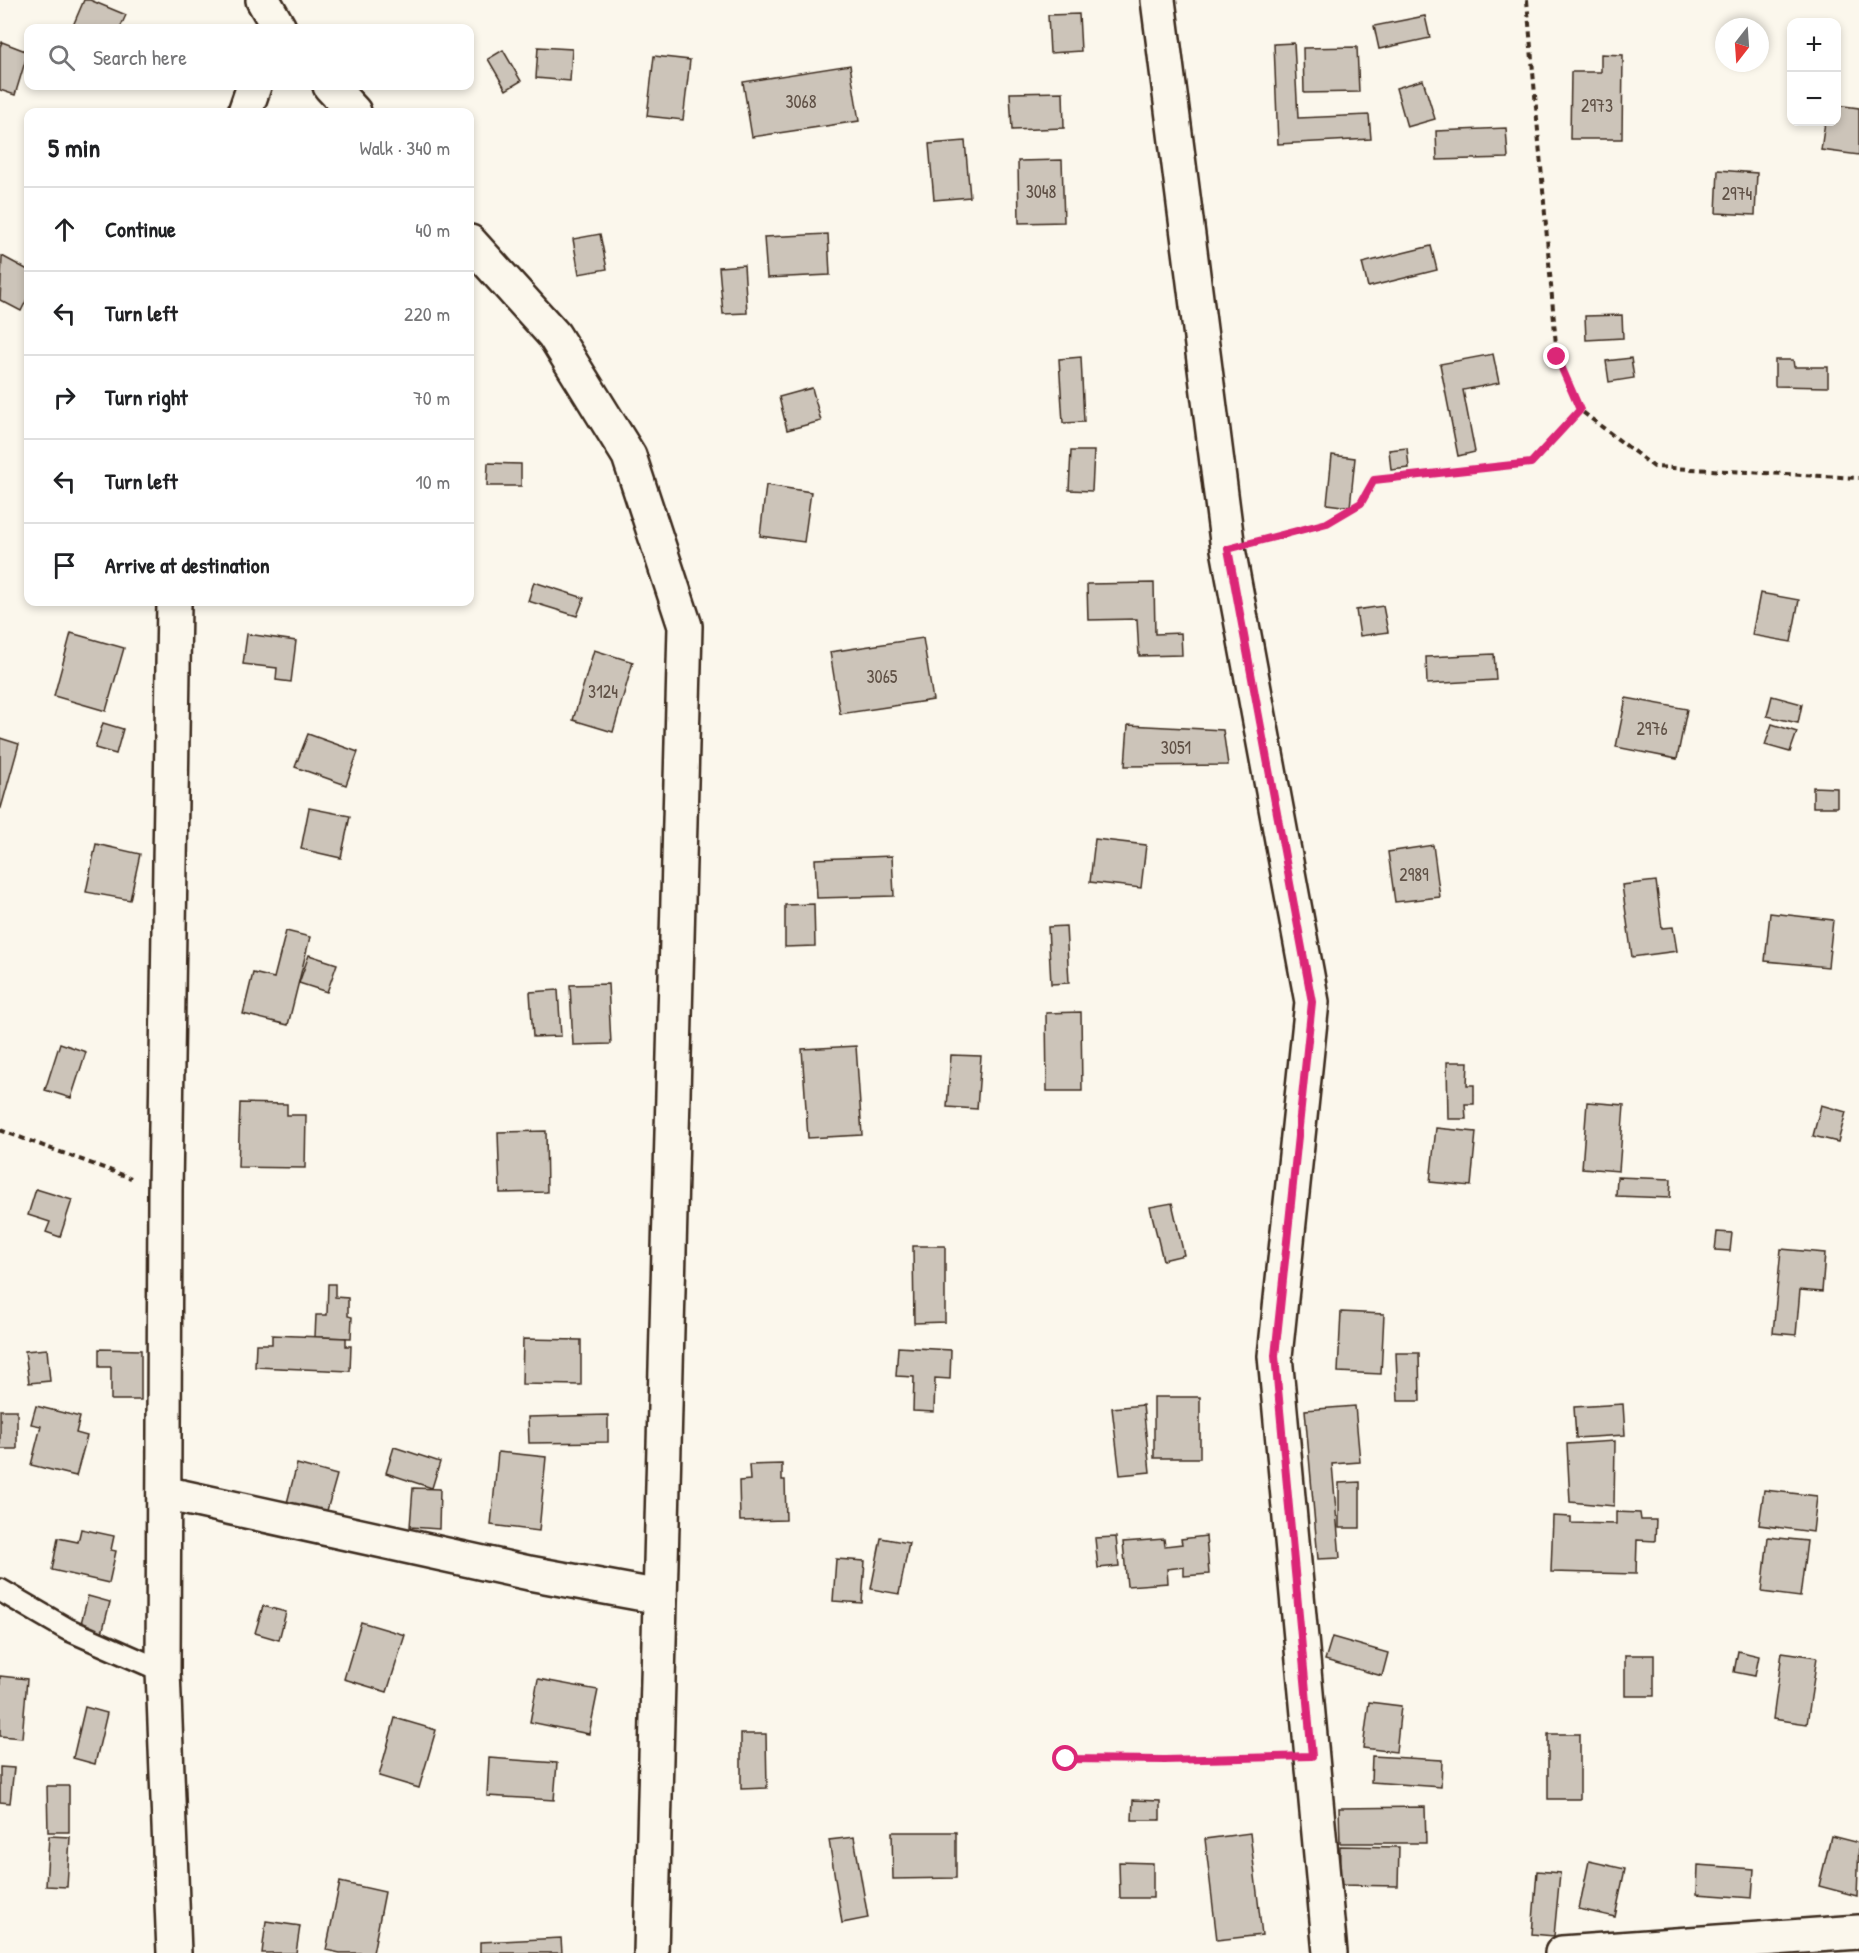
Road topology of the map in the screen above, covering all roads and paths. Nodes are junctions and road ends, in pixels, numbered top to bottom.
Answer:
1 (1158, 0) edge
2 (1527, 0) edge
3 (253, 90) edge
4 (334, 90) edge
5 (246, 108) edge
6 (350, 108) edge
7 (474, 246) edge
8 (1580, 410) junction
9 (1859, 478) edge
10 (1228, 549) junction
11 (174, 606) edge
12 (0, 1130) edge
13 (165, 1191) junction
14 (164, 1493) junction
15 (0, 1590) edge
16 (660, 1598) junction
17 (163, 1671) junction
18 (1312, 1756) junction
19 (1066, 1759) dead end
20 (1859, 1932) edge
21 (174, 1953) edge
22 (651, 1953) edge
23 (1330, 1953) edge
24 (1562, 1953) edge

1 - 10 street
2 - 8 path
3 - 5 street
4 - 6 street
7 - 16 street
8 - 9 path
8 - 10 path
10 - 18 street
11 - 13 street
12 - 13 path
13 - 14 street
14 - 16 street
14 - 17 street
15 - 17 lane
16 - 22 street
17 - 21 street
18 - 19 path
18 - 23 street
20 - 24 street

